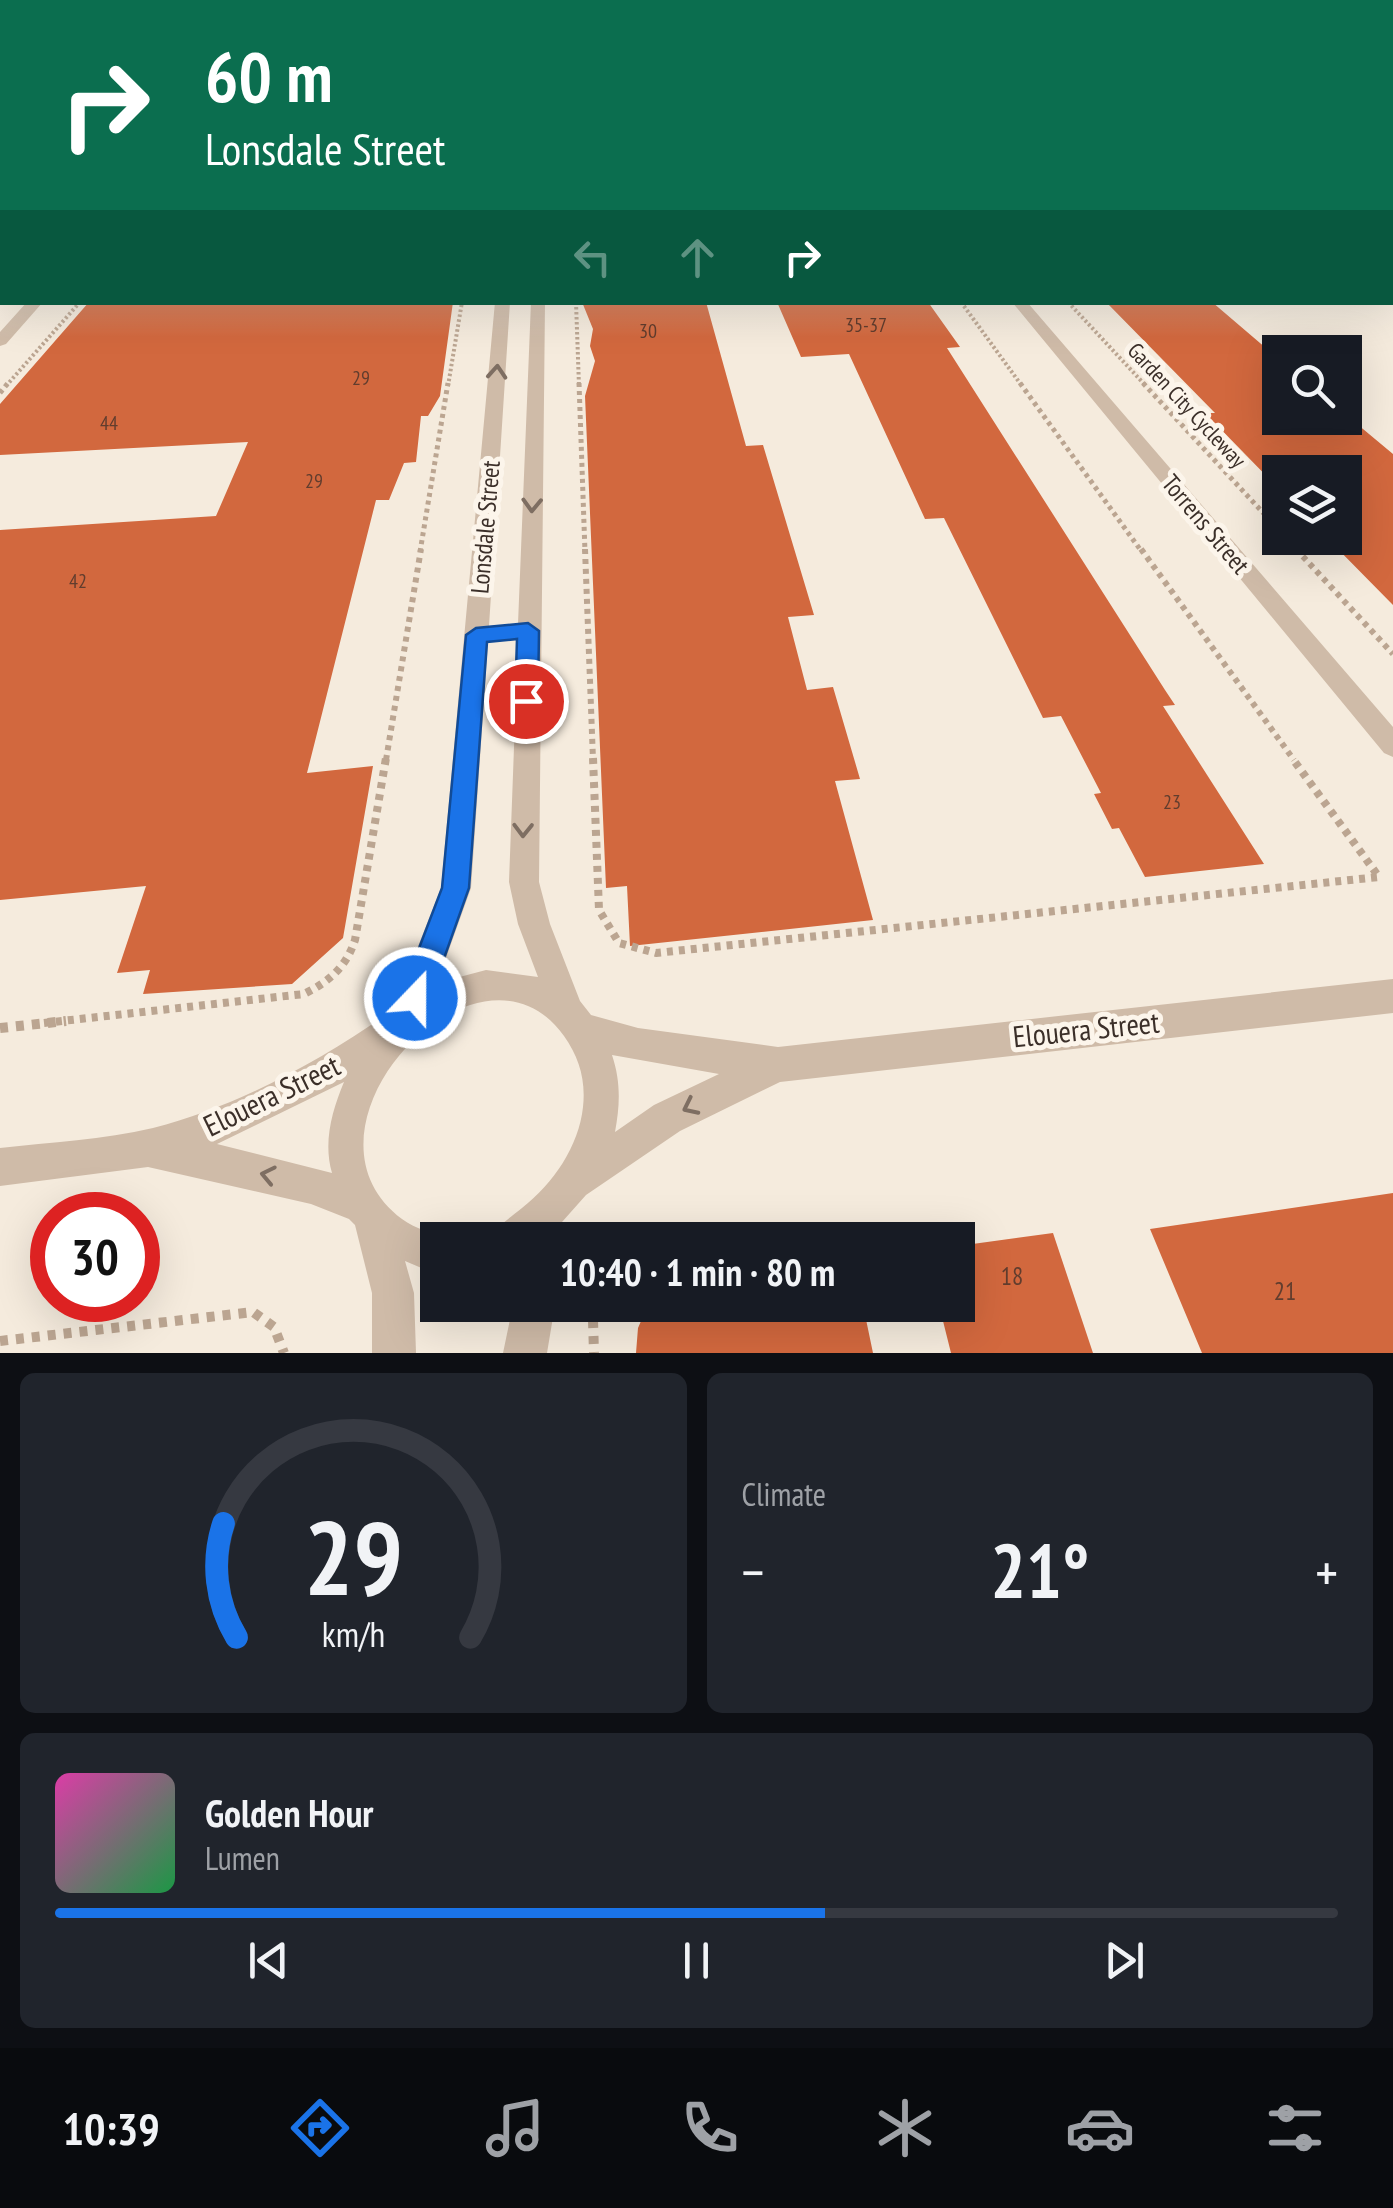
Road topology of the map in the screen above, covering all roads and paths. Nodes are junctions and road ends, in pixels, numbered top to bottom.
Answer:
1 (33, 305) edge
2 (77, 305) edge
3 (462, 305) edge
4 (503, 305) edge
5 (537, 305) edge
6 (576, 305) edge
7 (964, 305) edge
8 (1022, 305) edge
9 (1071, 305) edge
10 (0, 341) edge
11 (0, 394) edge
12 (514, 418) junction
13 (1262, 512) edge
14 (1302, 555) edge
15 (528, 631) junction
16 (476, 635) junction
17 (1393, 654) edge
18 (1393, 746) edge
19 (1393, 996) edge
20 (574, 1021) junction
21 (398, 1027) junction
22 (0, 1028) edge
23 (778, 1065) junction
24 (149, 1148) junction
25 (0, 1166) edge
26 (572, 1188) junction
27 (367, 1212) junction
28 (540, 1222) edge
29 (559, 1222) edge
30 (420, 1250) edge
31 (530, 1322) edge
32 (593, 1322) edge
33 (0, 1341) edge
34 (284, 1353) edge
35 (394, 1353) edge
36 (524, 1353) edge
37 (594, 1353) edge

1 - 10 street
2 - 11 path
3 - 22 path
12 -> 4 street, Lonsdale Street
5 - 12 street, Lonsdale Street
6 - 7 path
8 - 18 street, Torrens Street
9 - 13 path, Garden City Cycleway
12 -> 15 street, Lonsdale Street
12 - 16 street, Lonsdale Street
14 - 17 path
15 - 16 street
15 -> 20 street, Lonsdale Street
16 - 21 street, Lonsdale Street
19 - 23 street, Elouera Street
20 - 21 street, Elouera Street
20 - 23 street, Elouera Street
20 - 26 street, Lonsdale Street
21 - 24 street, Elouera Street
21 - 27 street, Lonsdale Street
23 -> 26 street, Elouera Street
24 - 25 street, Elouera Street
27 -> 24 street, Elouera Street
26 - 28 street
26 - 29 street
27 - 30 street, Elouera Street
27 - 35 street
31 - 36 street
32 - 37 path
33 - 34 path

